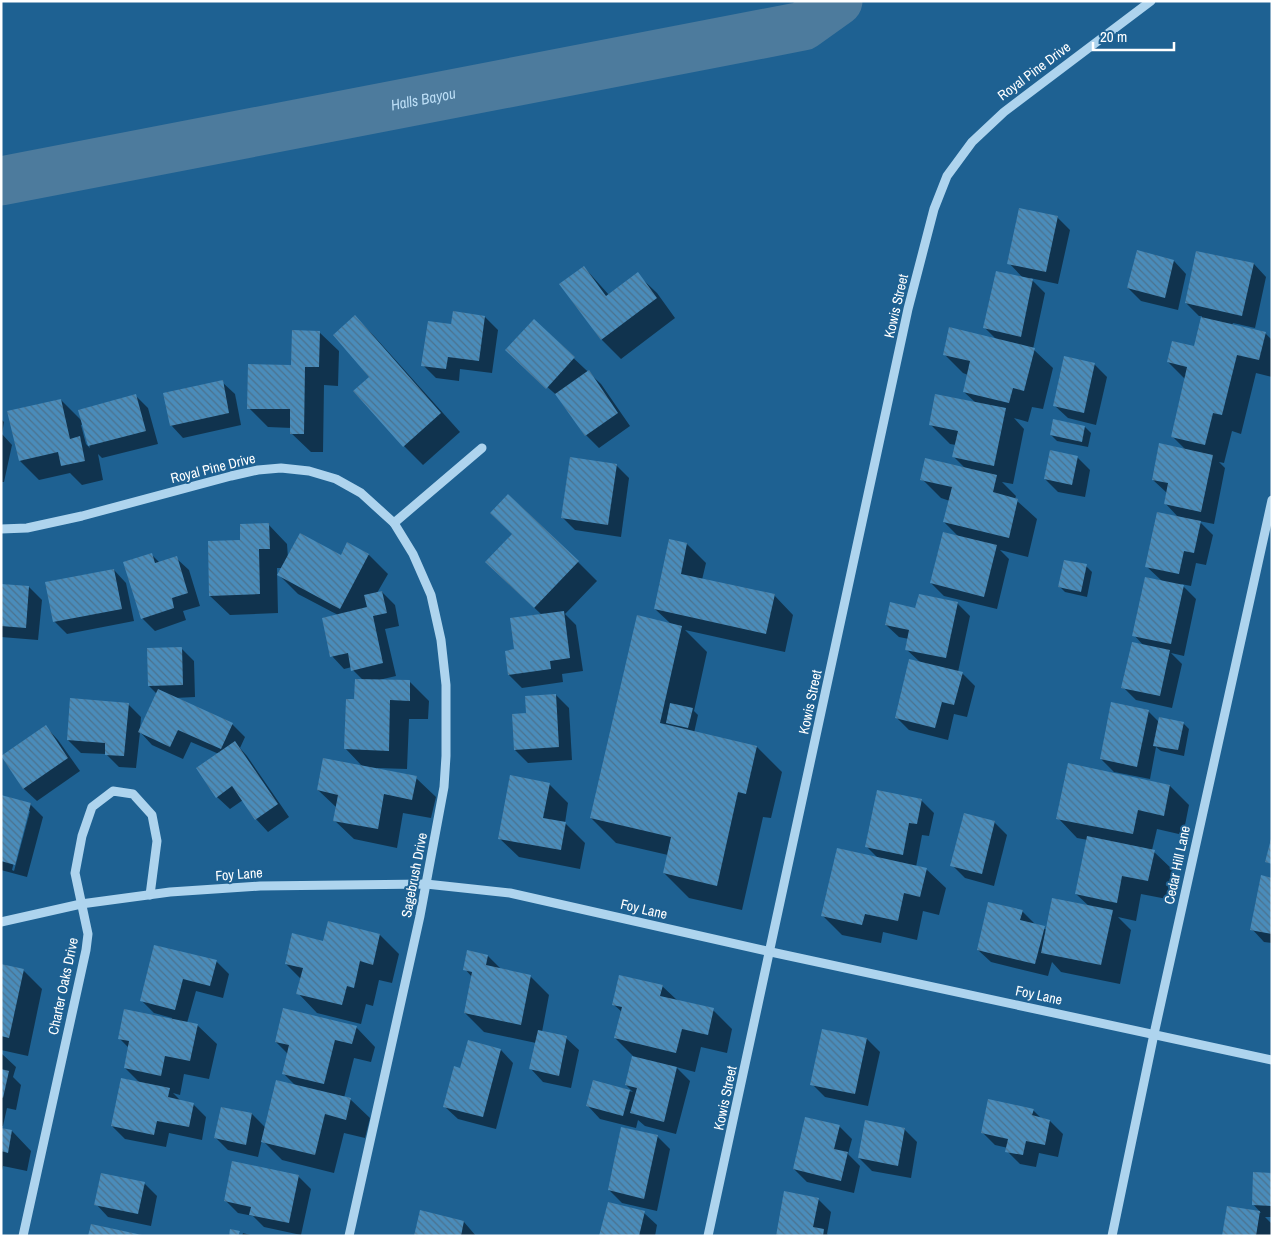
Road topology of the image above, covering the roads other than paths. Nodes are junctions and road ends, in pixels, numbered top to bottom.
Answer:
1 (1151, 1) edge
2 (947, 176) joint
3 (482, 448) dead end
4 (1272, 500) edge
5 (394, 523) junction
6 (1, 529) edge
7 (426, 884) junction
8 (150, 895) junction
9 (81, 904) junction
10 (1, 922) edge
11 (771, 952) junction
12 (1154, 1034) junction
13 (1272, 1060) edge
14 (23, 1236) edge
15 (349, 1236) edge
16 (708, 1236) edge
17 (1112, 1236) edge

1 - 2 street, Royal Pine Drive
2 - 11 street, Kowis Street
3 - 5 street
4 - 12 street, Cedar Hill Lane
5 - 6 street, Royal Pine Drive
5 - 7 street, Sagebrush Drive
7 - 8 street, Foy Lane
7 - 11 street, Foy Lane
7 - 15 street, Sagebrush Drive
8 - 9 street, Foy Lane
8 - 9 street, Charter Oaks Drive
9 - 10 street, Foy Lane
9 - 14 street, Charter Oaks Drive
11 - 12 street, Foy Lane
11 - 16 street, Kowis Street
12 - 13 street, Foy Lane
12 - 17 street, Cedar Hill Lane

